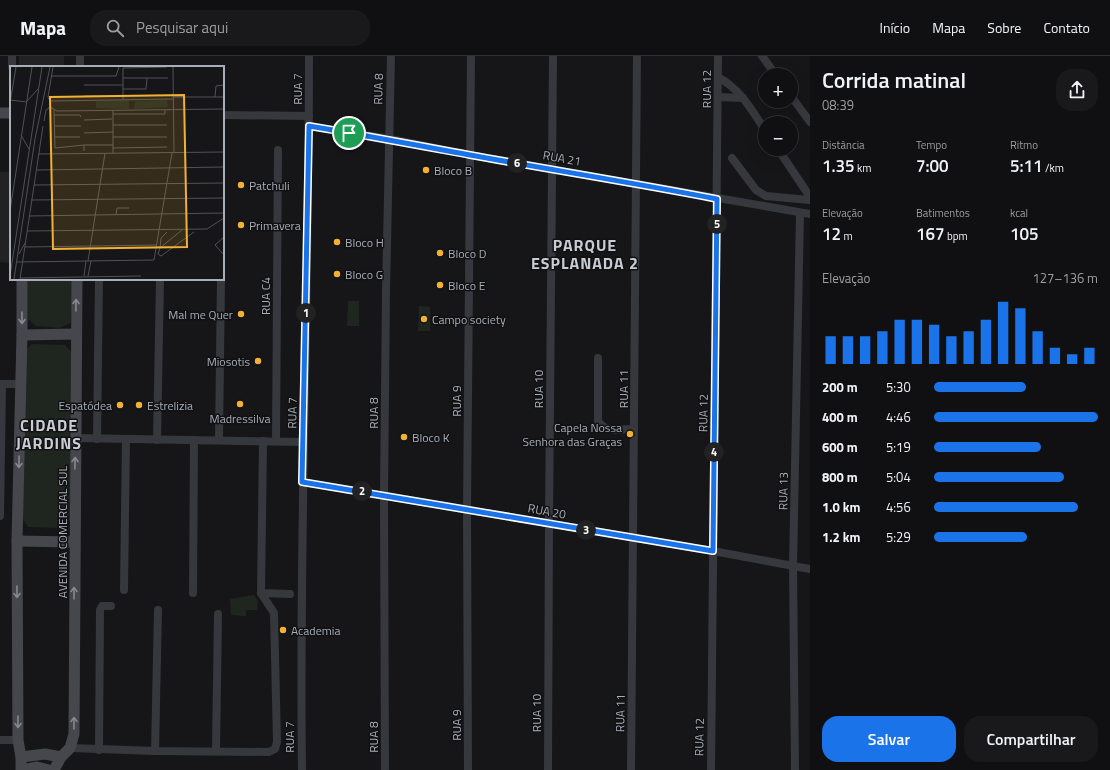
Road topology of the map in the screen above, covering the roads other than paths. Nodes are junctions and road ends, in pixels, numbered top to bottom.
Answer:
1 (309, 56) edge
2 (390, 56) edge
3 (471, 56) edge
4 (554, 56) edge
5 (637, 56) edge
6 (718, 56) edge
7 (762, 56) edge
8 (771, 68) edge
9 (718, 77) junction
10 (718, 97) junction
11 (743, 98) junction
12 (798, 106) edge
13 (224, 115) edge
14 (309, 116) junction
15 (758, 120) edge
16 (810, 122) edge
17 (309, 126) junction
18 (390, 139) junction
19 (278, 150) dead end
20 (470, 155) junction
21 (783, 156) edge
22 (732, 158) dead end
23 (552, 169) junction
24 (636, 184) junction
25 (810, 197) edge
26 (717, 199) junction
27 (810, 200) edge
28 (800, 213) junction
29 (810, 214) edge
30 (22, 280) edge
31 (77, 280) edge
32 (99, 280) edge
33 (160, 280) edge
34 (221, 280) edge
35 (76, 334) junction
36 (22, 335) junction
37 (598, 358) dead end
38 (1, 384) edge
39 (21, 384) junction
40 (634, 429) junction
41 (76, 438) junction
42 (97, 438) junction
43 (126, 439) junction
44 (157, 440) junction
45 (194, 440) junction
46 (219, 440) junction
47 (263, 441) junction
48 (276, 441) junction
49 (303, 442) junction
50 (302, 482) junction
51 (384, 495) junction
52 (467, 509) junction
53 (0, 516) edge
54 (549, 523) junction
55 (634, 538) junction
56 (17, 541) junction
57 (74, 542) junction
58 (713, 551) junction
59 (793, 566) junction
60 (810, 569) edge
61 (124, 590) dead end
62 (193, 593) dead end
63 (261, 593) junction
64 (290, 594) dead end
65 (111, 606) dead end
66 (158, 610) dead end
67 (218, 614) dead end
68 (0, 740) edge
69 (18, 740) junction
70 (70, 748) junction
71 (99, 750) junction
72 (155, 751) junction
73 (216, 751) junction
74 (21, 757) junction
75 (61, 757) junction
76 (22, 770) edge
77 (49, 770) edge
78 (54, 770) edge
79 (302, 770) edge
80 (386, 770) edge
81 (468, 770) edge
82 (548, 770) edge
83 (631, 770) edge
84 (711, 770) edge
85 (794, 770) edge

1 - 14 street, RUA 7
2 - 18 street, RUA 8
3 - 20 street, RUA 9
4 - 23 street, RUA 10
5 - 24 street, RUA 11
6 - 9 street, RUA 12
7 - 8 street
9 - 10 street, RUA 12
9 - 11 street
10 - 11 street
10 - 26 street, RUA 12
11 - 15 street
12 - 16 street
13 - 14 street
14 - 17 street, RUA 7
17 - 18 street, RUA 21
17 - 49 street, RUA 7
18 - 20 street, RUA 21
18 - 51 street, RUA 8
19 - 48 street, RUA C4
20 - 23 street, RUA 21
20 - 52 street, RUA 9
21 - 25 street
22 - 27 street
23 - 24 street, RUA 21
23 - 54 street, RUA 10
24 - 26 street, RUA 21
24 - 40 street, RUA 11
26 - 28 street, RUA 21
26 - 58 street, RUA 12
28 - 29 street, RUA 21
28 - 59 street, RUA 13
30 -> 36 street
35 -> 31 street, AVENIDA COMERCIAL SUL
32 - 42 street
33 - 44 street
34 - 46 street
35 - 36 street
35 - 41 street, AVENIDA COMERCIAL SUL
36 - 39 street
37 - 40 street
38 - 39 street
38 - 53 street
39 -> 56 street
40 - 55 street, RUA 11
41 - 42 street
57 -> 41 street, AVENIDA COMERCIAL SUL
42 - 43 street
43 - 44 street
43 - 61 street
44 - 45 street
45 - 46 street
45 - 62 street
46 - 47 street
47 - 48 street
47 - 63 street
48 - 49 street
49 - 50 street, RUA 7
50 - 51 street, RUA 20
50 - 79 street, RUA 7
51 - 52 street, RUA 20
51 - 80 street, RUA 8
52 - 54 street, RUA 20
52 - 81 street, RUA 9
54 - 55 street, RUA 20
54 - 82 street, RUA 10
55 - 58 street, RUA 20
55 - 83 street, RUA 11
56 - 57 street
56 -> 69 street
70 -> 57 street, AVENIDA COMERCIAL SUL
58 - 59 street, RUA 20
58 - 84 street, RUA 12
59 - 60 street, RUA 20
59 - 85 street, RUA 13
63 - 64 street
63 - 73 street
65 - 71 street
66 - 72 street
67 - 73 street
68 - 69 street
69 - 74 street
70 - 71 street
70 - 75 street
71 - 72 street
72 - 73 street
74 - 75 street
74 - 76 street
75 - 78 street
76 - 77 street

